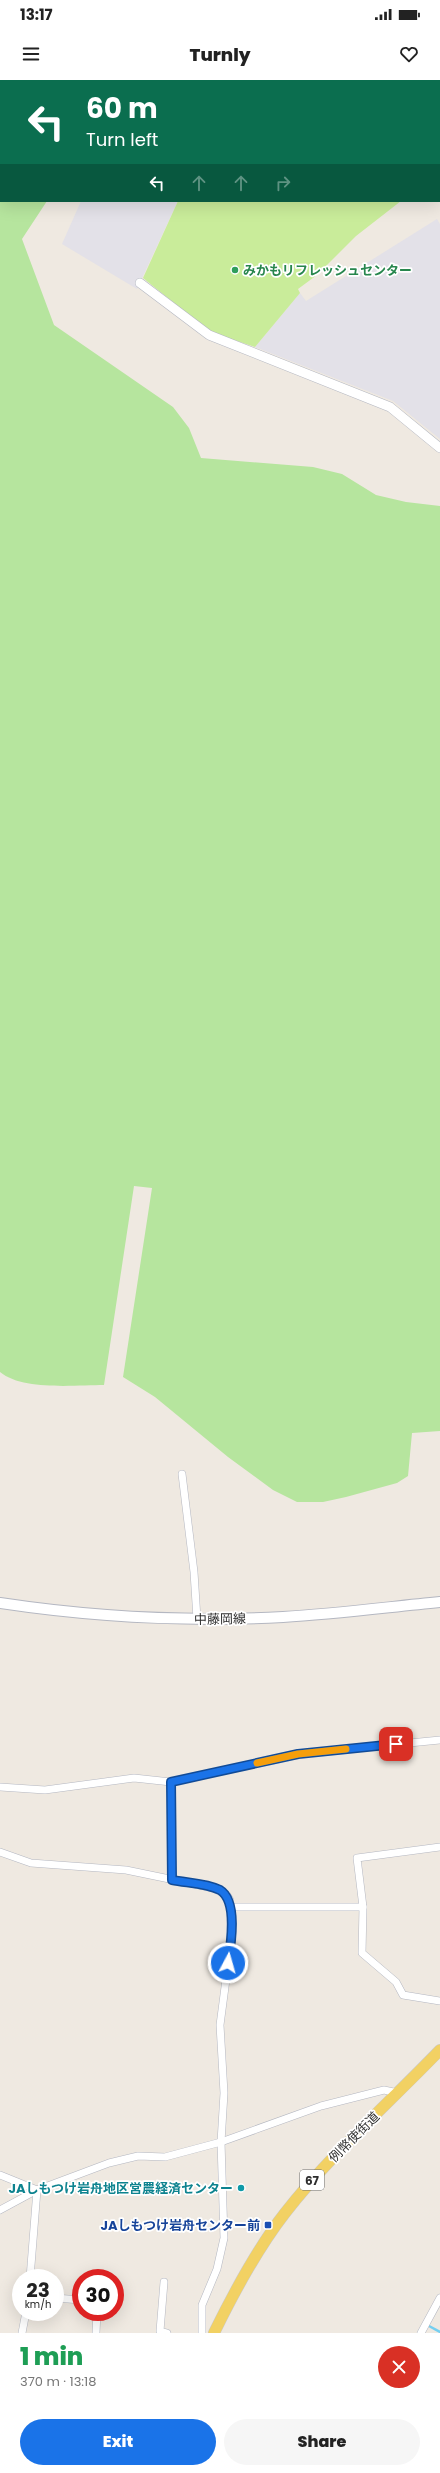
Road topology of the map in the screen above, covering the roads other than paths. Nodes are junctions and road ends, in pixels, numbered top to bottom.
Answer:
1 (140, 283) dead end
2 (440, 448) edge
3 (182, 1474) dead end
4 (440, 1602) edge
5 (0, 1603) edge
6 (197, 1619) junction
7 (440, 1740) edge
8 (171, 1782) junction
9 (0, 1787) edge
10 (440, 1847) edge
11 (0, 1852) edge
12 (172, 1880) junction
13 (231, 1906) junction
14 (363, 1907) junction
15 (440, 2001) edge
16 (440, 2050) edge
17 (398, 2093) junction
18 (221, 2142) junction
19 (0, 2175) edge
20 (37, 2190) junction
21 (0, 2210) edge
22 (31, 2269) edge
23 (164, 2282) dead end
24 (440, 2298) edge
25 (24, 2321) edge
26 (97, 2321) edge
27 (22, 2333) edge
28 (96, 2333) edge
29 (167, 2333) edge
30 (202, 2333) edge
31 (214, 2333) edge
32 (421, 2333) edge

1 - 2 street
3 - 6 street
4 - 6 main road, 中藤岡線
5 - 6 main road, 中藤岡線
7 - 8 street
8 - 9 street
8 - 12 street
10 - 14 street
11 - 12 street
12 - 13 street
13 - 14 street
13 - 18 street
14 - 15 street
16 - 17 main road, 例幣使街道 / 67
17 - 18 street
17 - 31 main road, 例幣使街道 / 67
18 - 20 street
18 - 30 street
19 - 20 street
20 - 21 street
20 - 22 street
23 - 29 street
24 - 32 street
25 - 27 street
26 - 28 street

